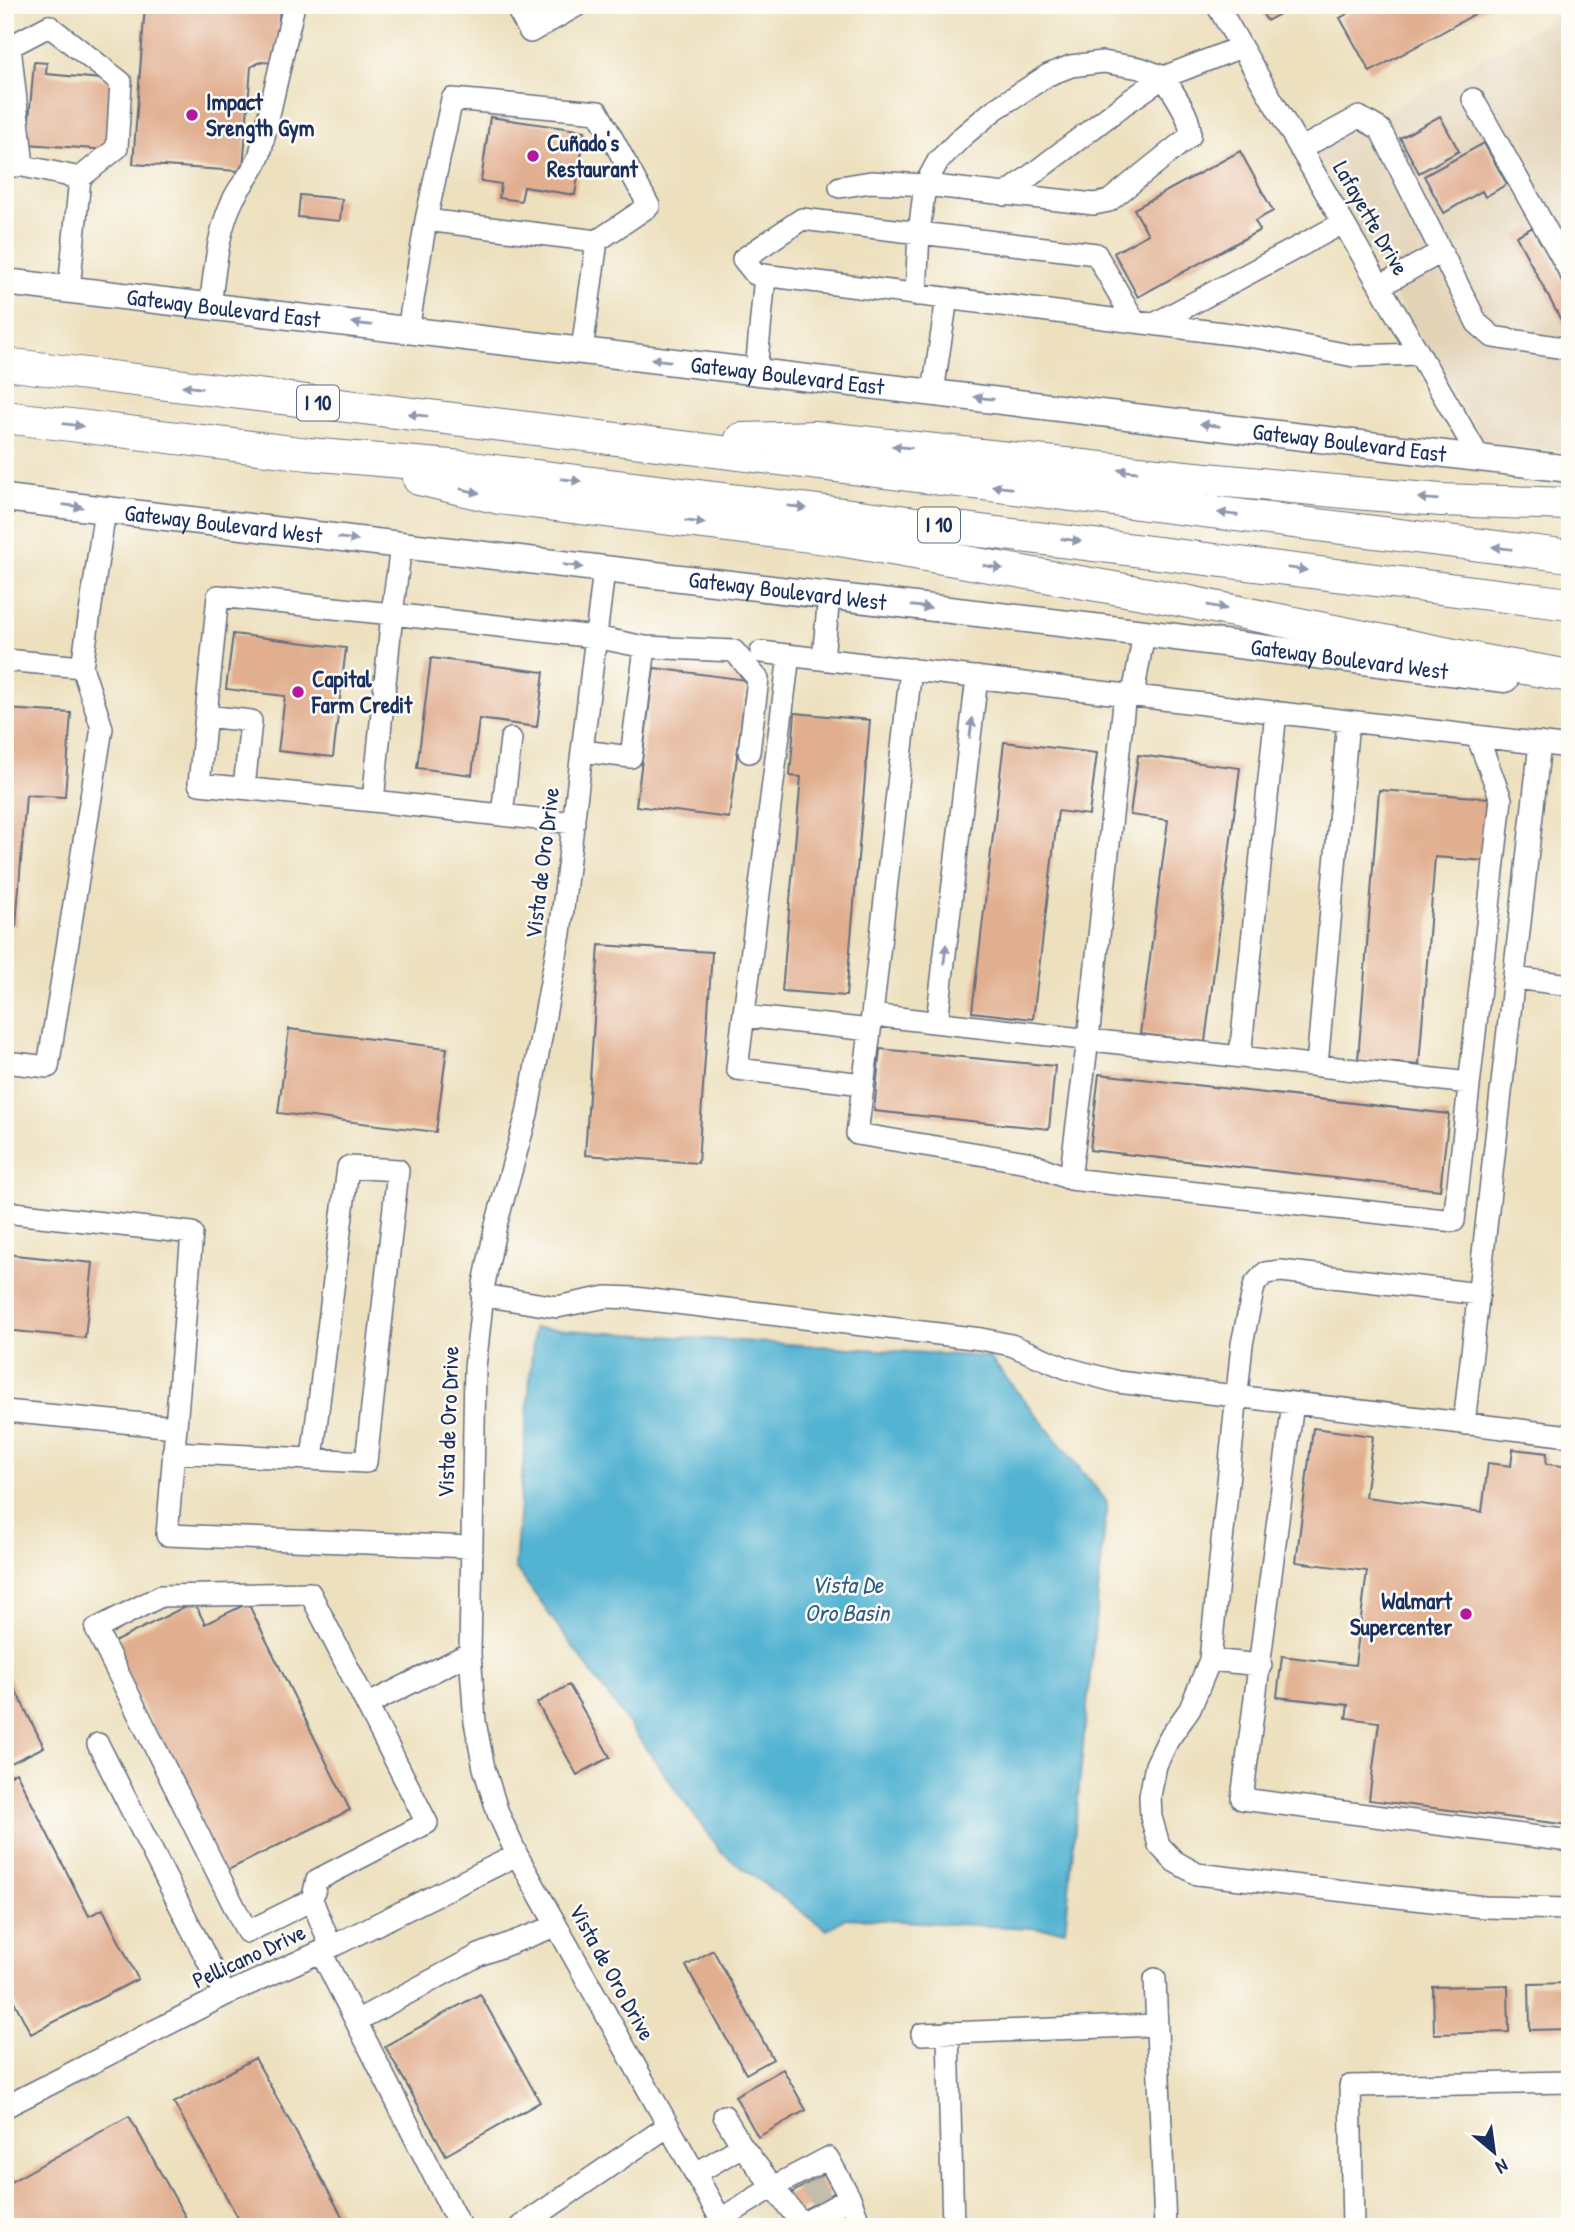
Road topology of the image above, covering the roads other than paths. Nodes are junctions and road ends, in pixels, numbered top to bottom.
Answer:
1 (294, 5) edge
2 (515, 5) edge
3 (578, 5) edge
4 (1217, 5) edge
5 (8, 47) edge
6 (1241, 47) junction
7 (1164, 77) junction
8 (1473, 99) dead end
9 (1300, 149) junction
10 (14, 166) edge
11 (80, 178) junction
12 (925, 185) junction
13 (840, 187) dead end
14 (1005, 195) junction
15 (426, 220) junction
16 (1343, 223) junction
17 (919, 232) junction
18 (597, 241) junction
19 (1441, 252) junction
20 (1570, 272) edge
21 (765, 276) junction
22 (5, 282) edge
23 (1380, 286) junction
24 (69, 289) junction
25 (916, 295) junction
26 (947, 298) junction
27 (210, 306) junction
28 (1144, 323) junction
29 (408, 330) junction
30 (1570, 349) edge
31 (582, 351) junction
32 (1419, 354) junction
33 (5, 364) edge
34 (756, 371) junction
35 (933, 392) junction
36 (5, 417) edge
37 (632, 442) junction
38 (308, 454) junction
39 (1479, 457) junction
40 (1570, 469) edge
41 (5, 498) edge
42 (1570, 504) edge
43 (105, 510) junction
44 (401, 545) junction
45 (1570, 556) edge
46 (604, 570) junction
47 (829, 596) junction
48 (1570, 604) edge
49 (392, 614) junction
50 (1144, 633) junction
51 (595, 637) junction
52 (645, 647) junction
53 (761, 652) dead end
54 (789, 655) junction
55 (823, 659) junction
56 (5, 660) edge
57 (82, 667) junction
58 (911, 669) junction
59 (1570, 676) edge
60 (977, 677) junction
61 (1570, 687) edge
62 (1129, 695) junction
63 (1276, 712) junction
64 (206, 716) junction
65 (1348, 721) junction
66 (1477, 736) junction
67 (511, 739) dead end
68 (1540, 743) junction
69 (1570, 747) edge
70 (582, 751) junction
71 (749, 752) dead end
72 (244, 788) junction
73 (373, 801) junction
74 (502, 814) junction
75 (574, 823) junction
76 (1514, 978) junction
77 (1570, 985) edge
78 (744, 1016) junction
79 (871, 1022) junction
80 (937, 1022) junction
81 (1088, 1039) junction
82 (1240, 1056) junction
83 (5, 1062) edge
84 (1317, 1065) junction
85 (1469, 1083) junction
86 (863, 1084) junction
87 (1070, 1179) junction
88 (5, 1212) edge
89 (1479, 1294) junction
90 (482, 1295) junction
91 (1238, 1396) junction
92 (1293, 1403) junction
93 (5, 1411) edge
94 (1464, 1424) junction
95 (176, 1427) junction
96 (1570, 1436) edge
97 (173, 1452) junction
98 (312, 1459) junction
99 (471, 1547) junction
100 (470, 1653) junction
101 (1210, 1660) junction
102 (1261, 1665) junction
103 (367, 1705) junction
104 (98, 1744) dead end
105 (1570, 1841) edge
106 (517, 1855) junction
107 (312, 1900) junction
108 (1570, 1909) edge
109 (556, 1926) junction
110 (326, 1949) junction
111 (1155, 1979) dead end
112 (225, 1995) junction
113 (356, 2021) junction
114 (1157, 2025) junction
115 (948, 2032) junction
116 (922, 2034) dead end
117 (1570, 2082) edge
118 (6, 2104) edge
119 (724, 2116) dead end
120 (668, 2126) junction
121 (742, 2146) junction
122 (695, 2174) junction
123 (773, 2188) junction
124 (816, 2191) junction
125 (850, 2198) junction
126 (723, 2223) edge
127 (803, 2225) edge
128 (462, 2227) edge
129 (520, 2227) edge
130 (861, 2227) edge
131 (953, 2227) edge
132 (1165, 2227) edge
133 (1353, 2227) edge

1 - 27 street
2 - 3 street
4 - 6 street, Lafayette Drive
5 - 10 street
5 - 11 street
6 - 7 street
6 - 9 street, Lafayette Drive
7 - 12 street
7 - 14 street
7 - 14 street
8 - 20 street
9 - 16 street, Lafayette Drive
9 - 19 street
10 - 11 street
11 - 24 street
12 - 13 street
12 - 14 street
12 - 17 street
15 - 18 street
15 - 18 street
15 - 29 street
16 - 23 street, Lafayette Drive
16 - 28 street
17 - 21 street
17 - 25 street
17 - 28 street
18 - 31 street
19 - 23 street
19 - 30 street
21 - 25 street
21 - 34 street
22 - 24 main road, Gateway Boulevard East
23 - 32 street, Lafayette Drive
24 - 27 main road, Gateway Boulevard East
25 - 26 street
26 - 28 street
26 - 35 street
29 -> 27 main road, Gateway Boulevard East
28 - 32 street
29 - 31 main road, Gateway Boulevard East
34 -> 31 main road, Gateway Boulevard East
32 - 39 street, Lafayette Drive
37 -> 33 highway, I 10
34 - 35 main road, Gateway Boulevard East
39 -> 35 main road, Gateway Boulevard East
36 -> 38 highway, I 10
42 -> 37 highway
45 -> 37 highway, I 10
38 -> 48 highway, I 10
38 -> 59 highway
39 - 40 main road, Gateway Boulevard East
41 -> 43 main road, Gateway Boulevard West
43 -> 44 main road, Gateway Boulevard West
43 - 57 street
44 -> 46 main road, Gateway Boulevard West
44 - 49 street
46 - 47 main road, Gateway Boulevard West
46 - 51 street, Vista de Oro Drive
47 -> 50 main road, Gateway Boulevard West
47 - 55 street
49 - 51 street
49 - 64 street
49 - 73 street
50 - 61 main road, Gateway Boulevard West
50 - 62 street
51 - 52 street
51 - 70 street, Vista de Oro Drive
52 - 70 street
52 - 71 street
53 - 54 street
54 - 55 street
54 - 78 street
55 - 58 street
56 - 57 street
57 - 83 street
58 - 60 street
58 - 79 street
60 - 62 street
80 -> 60 street
62 - 63 street
62 - 81 street
63 - 65 street
63 - 82 street
64 - 72 street
64 - 72 street
65 - 66 street
65 - 84 street
66 - 68 street
66 - 85 street
67 - 74 street
68 - 69 street
68 - 76 street
70 - 75 street, Vista de Oro Drive
72 - 73 street
73 - 74 street
74 - 75 street
75 - 90 street, Vista de Oro Drive
76 - 77 street
76 - 89 street
78 - 79 street
78 - 86 street
79 - 80 street
79 - 86 street
80 - 81 street
81 - 82 street
81 - 87 street
82 - 84 street
84 - 85 street
85 - 87 street
86 - 87 street
88 - 95 street
89 - 91 street
89 - 94 street
90 - 91 street
90 - 99 street, Vista de Oro Drive
91 - 92 street
91 - 101 street
92 - 94 street
92 - 102 street
93 - 95 street
94 - 96 street
95 - 97 street
97 - 98 street
97 - 99 street
98 - 98 street
99 - 100 street, Vista de Oro Drive
100 - 103 street
100 - 106 street, Vista de Oro Drive
101 - 102 street
101 - 108 street
102 - 105 street
103 - 107 street
103 - 107 street
104 - 112 street
106 - 109 street, Vista de Oro Drive
106 - 110 street, Pellicano Drive
107 - 110 street
109 - 113 street
109 - 120 street, Vista de Oro Drive
110 - 112 street, Pellicano Drive
110 - 113 street
111 - 114 street
112 - 118 street, Pellicano Drive
113 - 128 street
114 - 115 street
114 - 132 street
115 - 116 street
115 - 131 street
117 - 133 street
119 - 121 street
120 - 122 street, Vista de Oro Drive
120 - 129 street
121 - 122 street
121 - 123 street
122 - 126 street, Vista de Oro Drive
123 - 124 street
123 - 126 street
123 - 127 street
124 - 125 street
124 - 125 street
124 - 127 street
125 - 130 street

